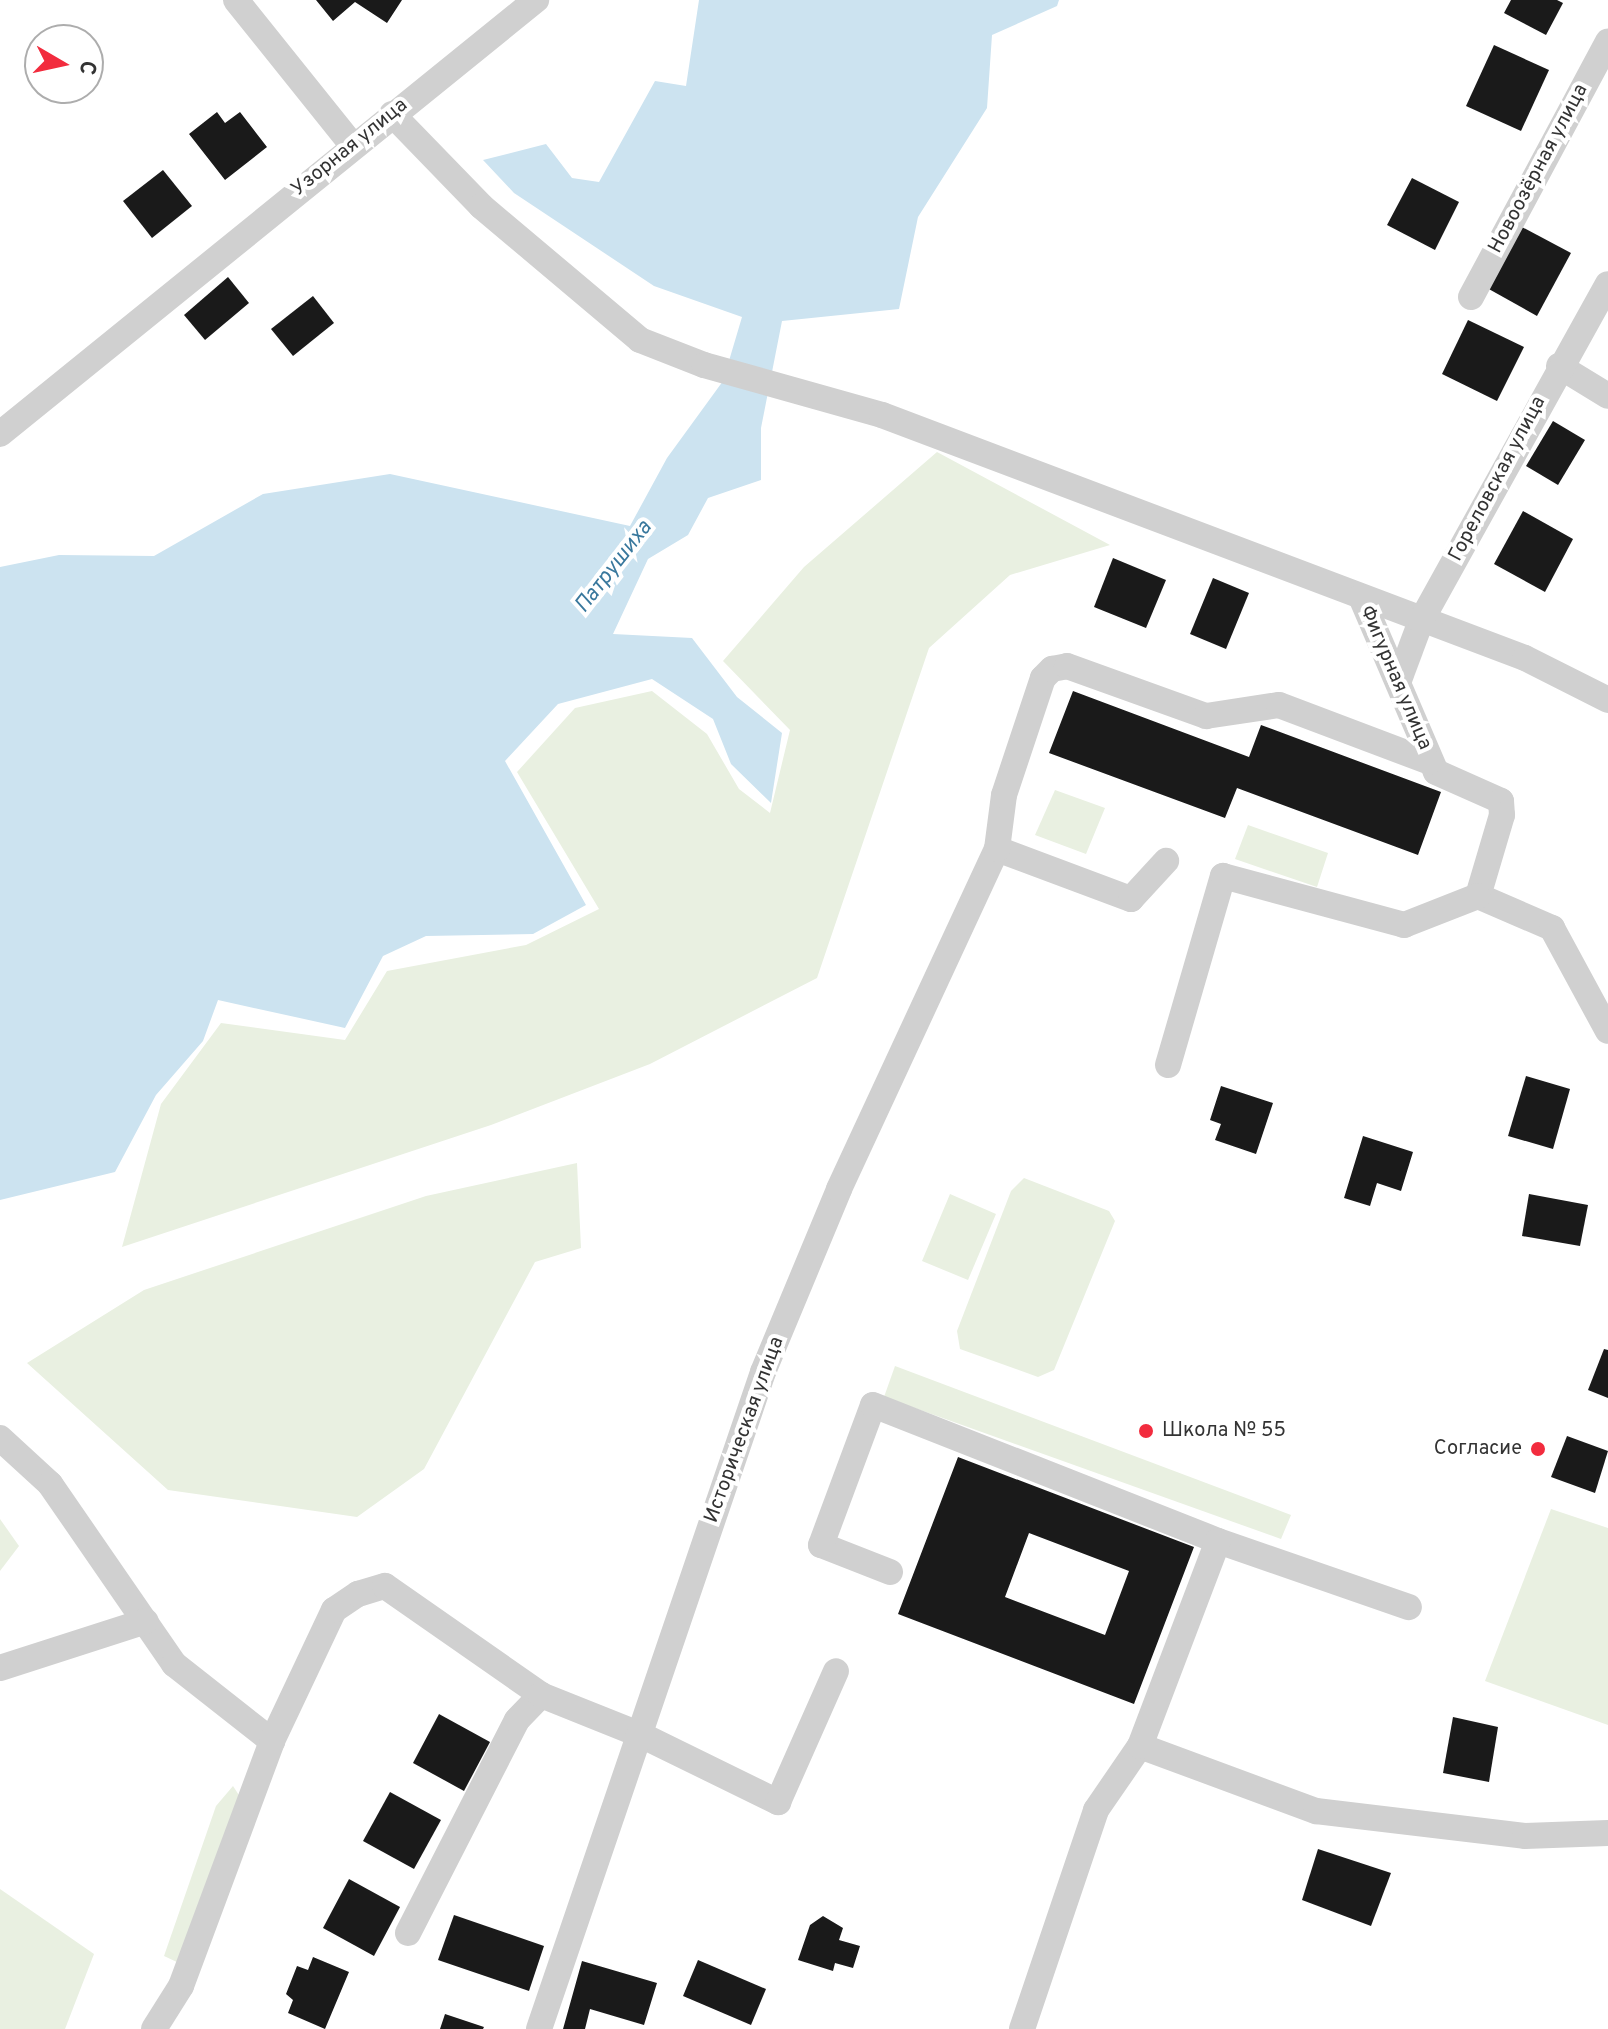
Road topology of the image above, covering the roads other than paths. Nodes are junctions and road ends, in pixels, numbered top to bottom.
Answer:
1 (236, 0) edge
2 (536, 0) edge
3 (1608, 41) edge
4 (392, 114) junction
5 (352, 145) junction
6 (1608, 284) edge
7 (1471, 297) dead end
8 (1559, 366) junction
9 (1608, 396) edge
10 (0, 434) edge
11 (1361, 597) junction
12 (1421, 621) junction
13 (1399, 680) junction
14 (1608, 700) edge
15 (1430, 762) junction
16 (997, 849) junction
17 (1166, 861) dead end
18 (1478, 896) junction
19 (1608, 1031) edge
20 (1168, 1065) dead end
21 (0, 1438) edge
22 (1218, 1541) junction
23 (890, 1572) dead end
24 (1409, 1607) dead end
25 (146, 1621) junction
26 (0, 1668) edge
27 (836, 1671) dead end
28 (541, 1695) junction
29 (641, 1735) junction
30 (272, 1741) junction
31 (1140, 1746) junction
32 (1608, 1833) edge
33 (408, 1933) dead end
34 (154, 2029) edge
35 (539, 2029) edge
36 (1022, 2029) edge

1 - 5 street
2 - 4 street, Узорная улица
3 - 7 street, Новоозёрная улица
4 - 5 street, Узорная улица
4 - 11 street
5 - 10 street, Узорная улица
6 - 8 street, Гореловская улица
8 - 9 street
8 - 12 street, Гореловская улица
11 - 12 street
11 - 13 street, Фигурная улица
12 - 13 street, Гореловская улица
12 - 14 street
13 - 15 street, Фигурная улица
15 - 16 street, Историческая улица
15 - 18 street, Фигурная улица
16 - 17 street
16 - 29 street, Историческая улица
18 - 19 street
18 - 20 street
21 - 25 street
22 - 23 street
22 - 24 street
22 - 31 street
25 - 26 street
25 - 30 street
27 - 29 street
28 - 29 street
28 - 30 street
28 - 33 street
29 - 35 street, Историческая улица
30 - 34 street
31 - 32 street
31 - 36 street

